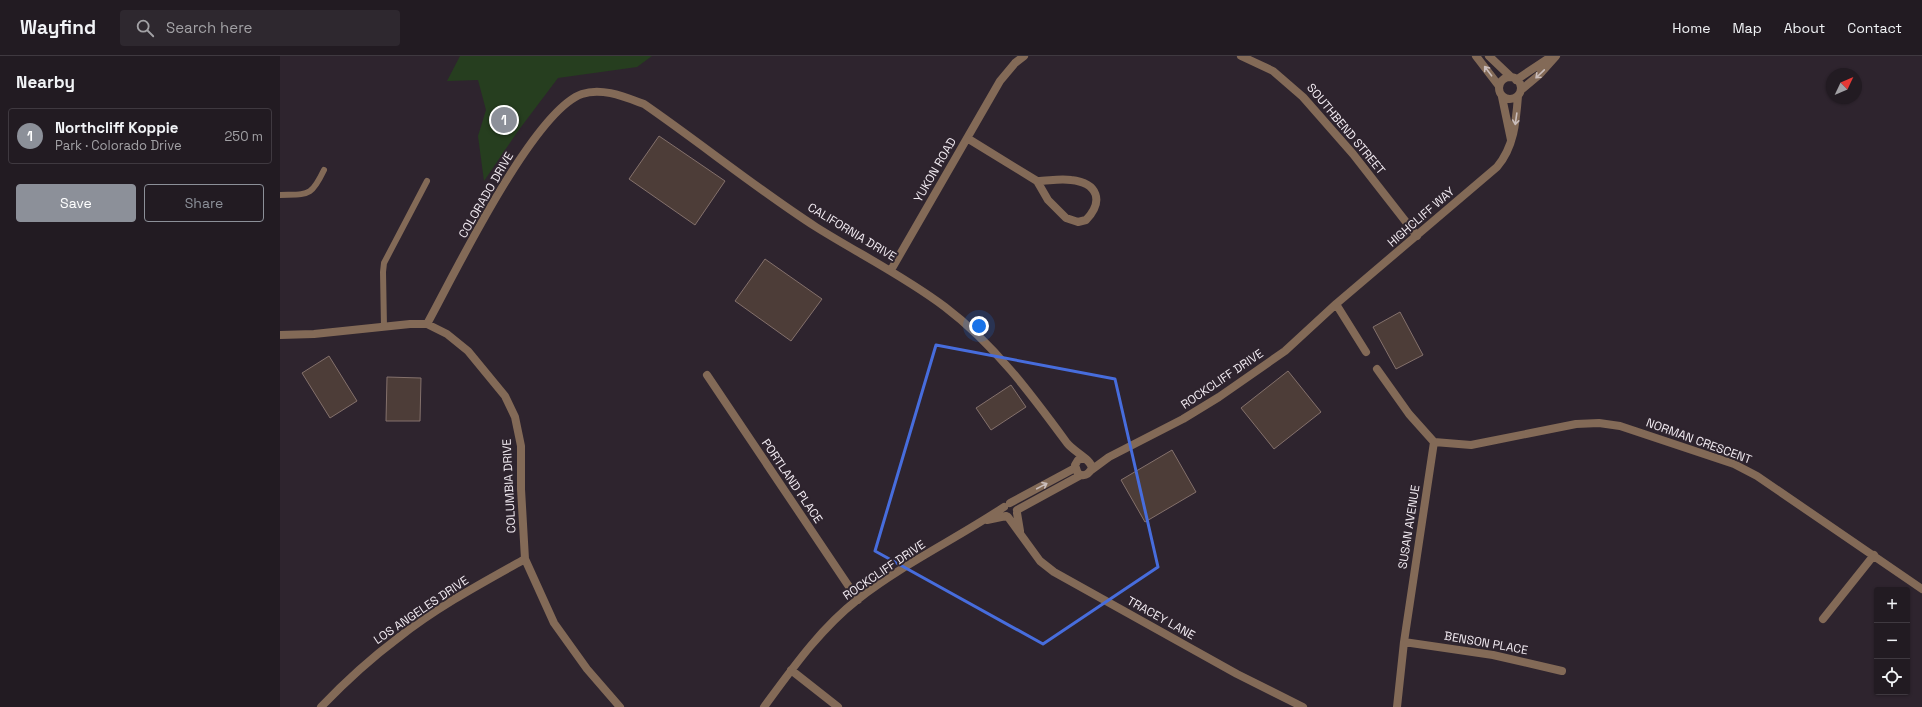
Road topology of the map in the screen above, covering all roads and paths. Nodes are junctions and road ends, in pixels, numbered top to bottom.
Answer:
1 (1024, 56) edge
2 (1241, 56) edge
3 (1476, 56) edge
4 (1489, 56) edge
5 (1552, 56) edge
6 (1556, 56) edge
7 (1514, 78) junction
8 (1499, 86) junction
9 (1519, 93) junction
10 (583, 94) joint
11 (1502, 97) junction
12 (967, 138) junction
13 (1511, 141) junction
14 (324, 170) dead end
15 (427, 181) dead end
16 (1037, 182) junction
17 (280, 195) edge
18 (1417, 236) junction
19 (891, 270) junction
20 (1336, 304) junction
21 (427, 324) junction
22 (384, 327) junction
23 (280, 336) edge
24 (1366, 352) dead end
25 (1377, 369) dead end
26 (707, 376) dead end
27 (1434, 442) junction
28 (1070, 447) junction
29 (1109, 457) junction
30 (1085, 459) junction
31 (1075, 467) junction
32 (1090, 471) junction
33 (1081, 475) junction
34 (1007, 505) junction
35 (1017, 511) junction
36 (1007, 517) junction
37 (983, 521) junction
38 (1021, 534) junction
39 (1874, 555) junction
40 (525, 558) junction
41 (1922, 589) edge
42 (858, 600) junction
43 (1823, 619) dead end
44 (1404, 642) junction
45 (791, 670) junction
46 (1562, 671) dead end
47 (321, 707) edge
48 (620, 707) edge
49 (764, 707) edge
50 (838, 707) edge
51 (1303, 707) edge
52 (1397, 707) edge

1 - 12 street, YUKON ROAD
2 - 18 street, SOUTHBEND STREET
8 -> 3 street
4 - 7 street
5 - 7 street
6 -> 9 street
7 - 8 street
7 - 9 street
8 - 11 street
9 - 11 street
9 -> 13 street, HIGHCLIFF WAY
10 - 19 street, CALIFORNIA DRIVE
10 - 21 street, COLORADO DRIVE
11 - 13 street
12 - 16 street
12 - 19 street, YUKON ROAD
13 - 18 street, HIGHCLIFF WAY
14 - 17 lane
15 - 22 lane
16 - 16 street
18 - 20 street, HIGHCLIFF WAY
19 - 28 street, CALIFORNIA DRIVE
20 - 24 street
20 - 29 street, ROCKCLIFF DRIVE
21 - 22 street, COLUMBIA DRIVE
21 - 40 street, COLUMBIA DRIVE
22 - 23 street, COLUMBIA DRIVE
25 - 27 street
26 - 42 street, PORTLAND PLACE
27 - 39 street, NORMAN CRESCENT
27 - 44 street, SUSAN AVENUE
28 - 30 street, CALIFORNIA DRIVE
28 - 31 street, CALIFORNIA DRIVE
29 - 30 street, ROCKCLIFF DRIVE
29 - 32 street, ROCKCLIFF DRIVE
30 - 31 street
30 - 32 street
31 - 33 street
34 -> 31 street, ROCKCLIFF DRIVE
32 - 33 street
33 - 35 street
34 - 35 street
34 - 36 street
34 - 37 street, ROCKCLIFF DRIVE
35 - 36 street
35 - 38 street, TRACEY LANE
36 - 37 street, ROCKCLIFF DRIVE
36 - 38 street, TRACEY LANE
37 - 42 street, ROCKCLIFF DRIVE
38 - 51 street, TRACEY LANE
39 - 41 street, NORMAN CRESCENT
39 - 43 street
40 - 47 street, LOS ANGELES DRIVE
40 - 48 street, COLUMBIA DRIVE
42 - 45 street, ROCKCLIFF DRIVE
44 - 46 street, BENSON PLACE
44 - 52 street, SUSAN AVENUE
45 - 49 street, ROCKCLIFF DRIVE
45 - 50 street

